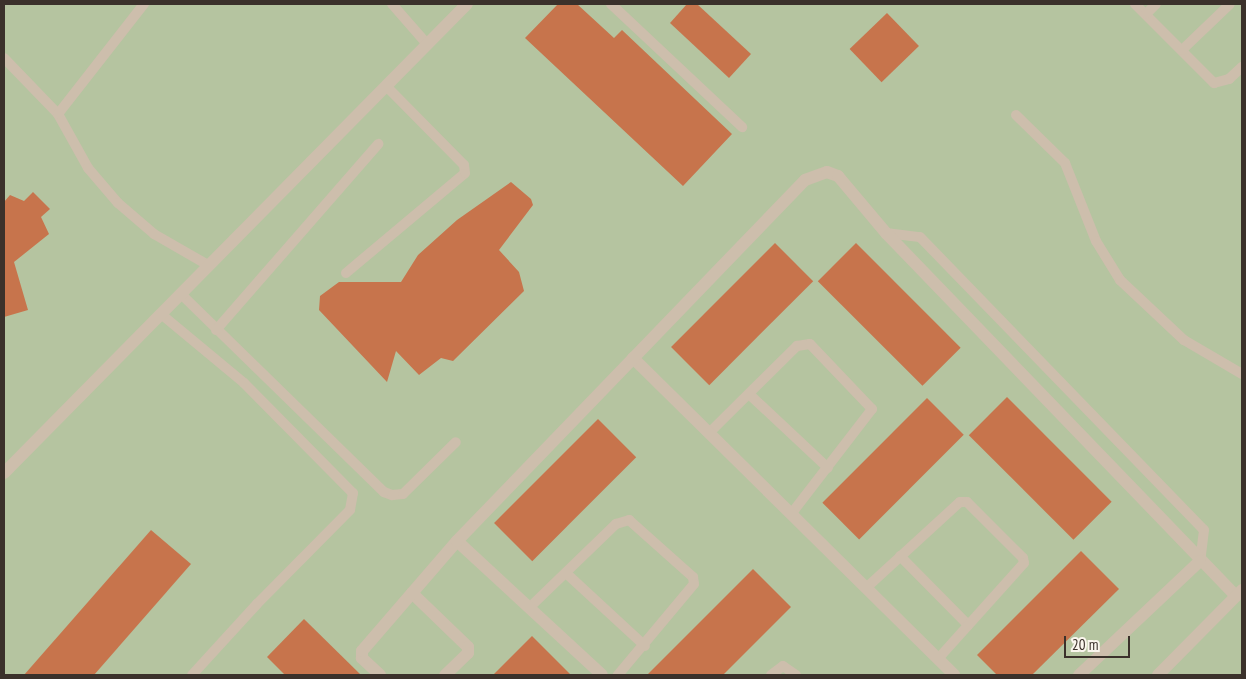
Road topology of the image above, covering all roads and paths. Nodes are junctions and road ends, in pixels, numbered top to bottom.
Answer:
1 (144, 4) edge
2 (392, 4) edge
3 (467, 4) edge
4 (611, 4) edge
5 (1135, 4) edge
6 (1156, 4) edge
7 (1230, 4) edge
8 (1146, 14) junction
9 (427, 44) junction
10 (1182, 50) junction
11 (4, 58) edge
12 (1242, 67) edge
13 (386, 86) junction
14 (58, 114) junction
15 (1016, 115) dead end
16 (742, 127) dead end
17 (378, 144) dead end
18 (886, 233) junction
19 (208, 265) junction
20 (346, 273) dead end
21 (181, 294) junction
22 (161, 314) junction
23 (216, 330) junction
24 (633, 358) junction
25 (1242, 374) edge
26 (749, 394) junction
27 (709, 433) junction
28 (456, 442) dead end
29 (828, 468) junction
30 (4, 473) edge
31 (791, 514) junction
32 (457, 541) junction
33 (900, 556) junction
34 (1200, 561) junction
35 (566, 574) junction
36 (866, 588) junction
37 (412, 593) junction
38 (1239, 593) edge
39 (530, 608) junction
40 (968, 625) junction
41 (645, 646) junction
42 (938, 659) junction
43 (192, 675) edge
44 (380, 675) edge
45 (445, 675) edge
46 (602, 675) edge
47 (618, 675) edge
48 (771, 675) edge
49 (796, 675) edge
50 (954, 675) edge
51 (1079, 675) edge
52 (1158, 675) edge

1 - 14 lane
2 - 9 lane
3 - 9 street
4 - 16 lane
5 - 8 lane
6 - 8 lane
7 - 10 lane
8 - 10 lane
9 - 13 street
10 - 12 lane
11 - 14 lane
13 - 19 street
13 - 20 lane
14 - 19 lane
15 - 25 lane
17 - 23 lane
18 - 24 street
18 - 34 street
18 - 34 lane
19 - 21 street
21 - 22 street
21 - 23 lane
22 - 30 street
22 - 43 lane
23 - 28 lane
24 - 27 street
24 - 32 street
26 - 27 lane
26 - 29 lane
26 - 29 lane
27 - 31 street
29 - 31 lane
31 - 36 street
32 - 37 street
32 - 39 street
33 - 36 lane
33 - 40 lane
33 - 40 lane
34 - 38 street
34 - 51 street
35 - 39 lane
35 - 41 lane
35 - 41 lane
36 - 42 street
37 - 44 street
37 - 45 street
38 - 52 street
39 - 46 street
40 - 42 lane
41 - 47 lane
42 - 50 street
48 - 49 lane

